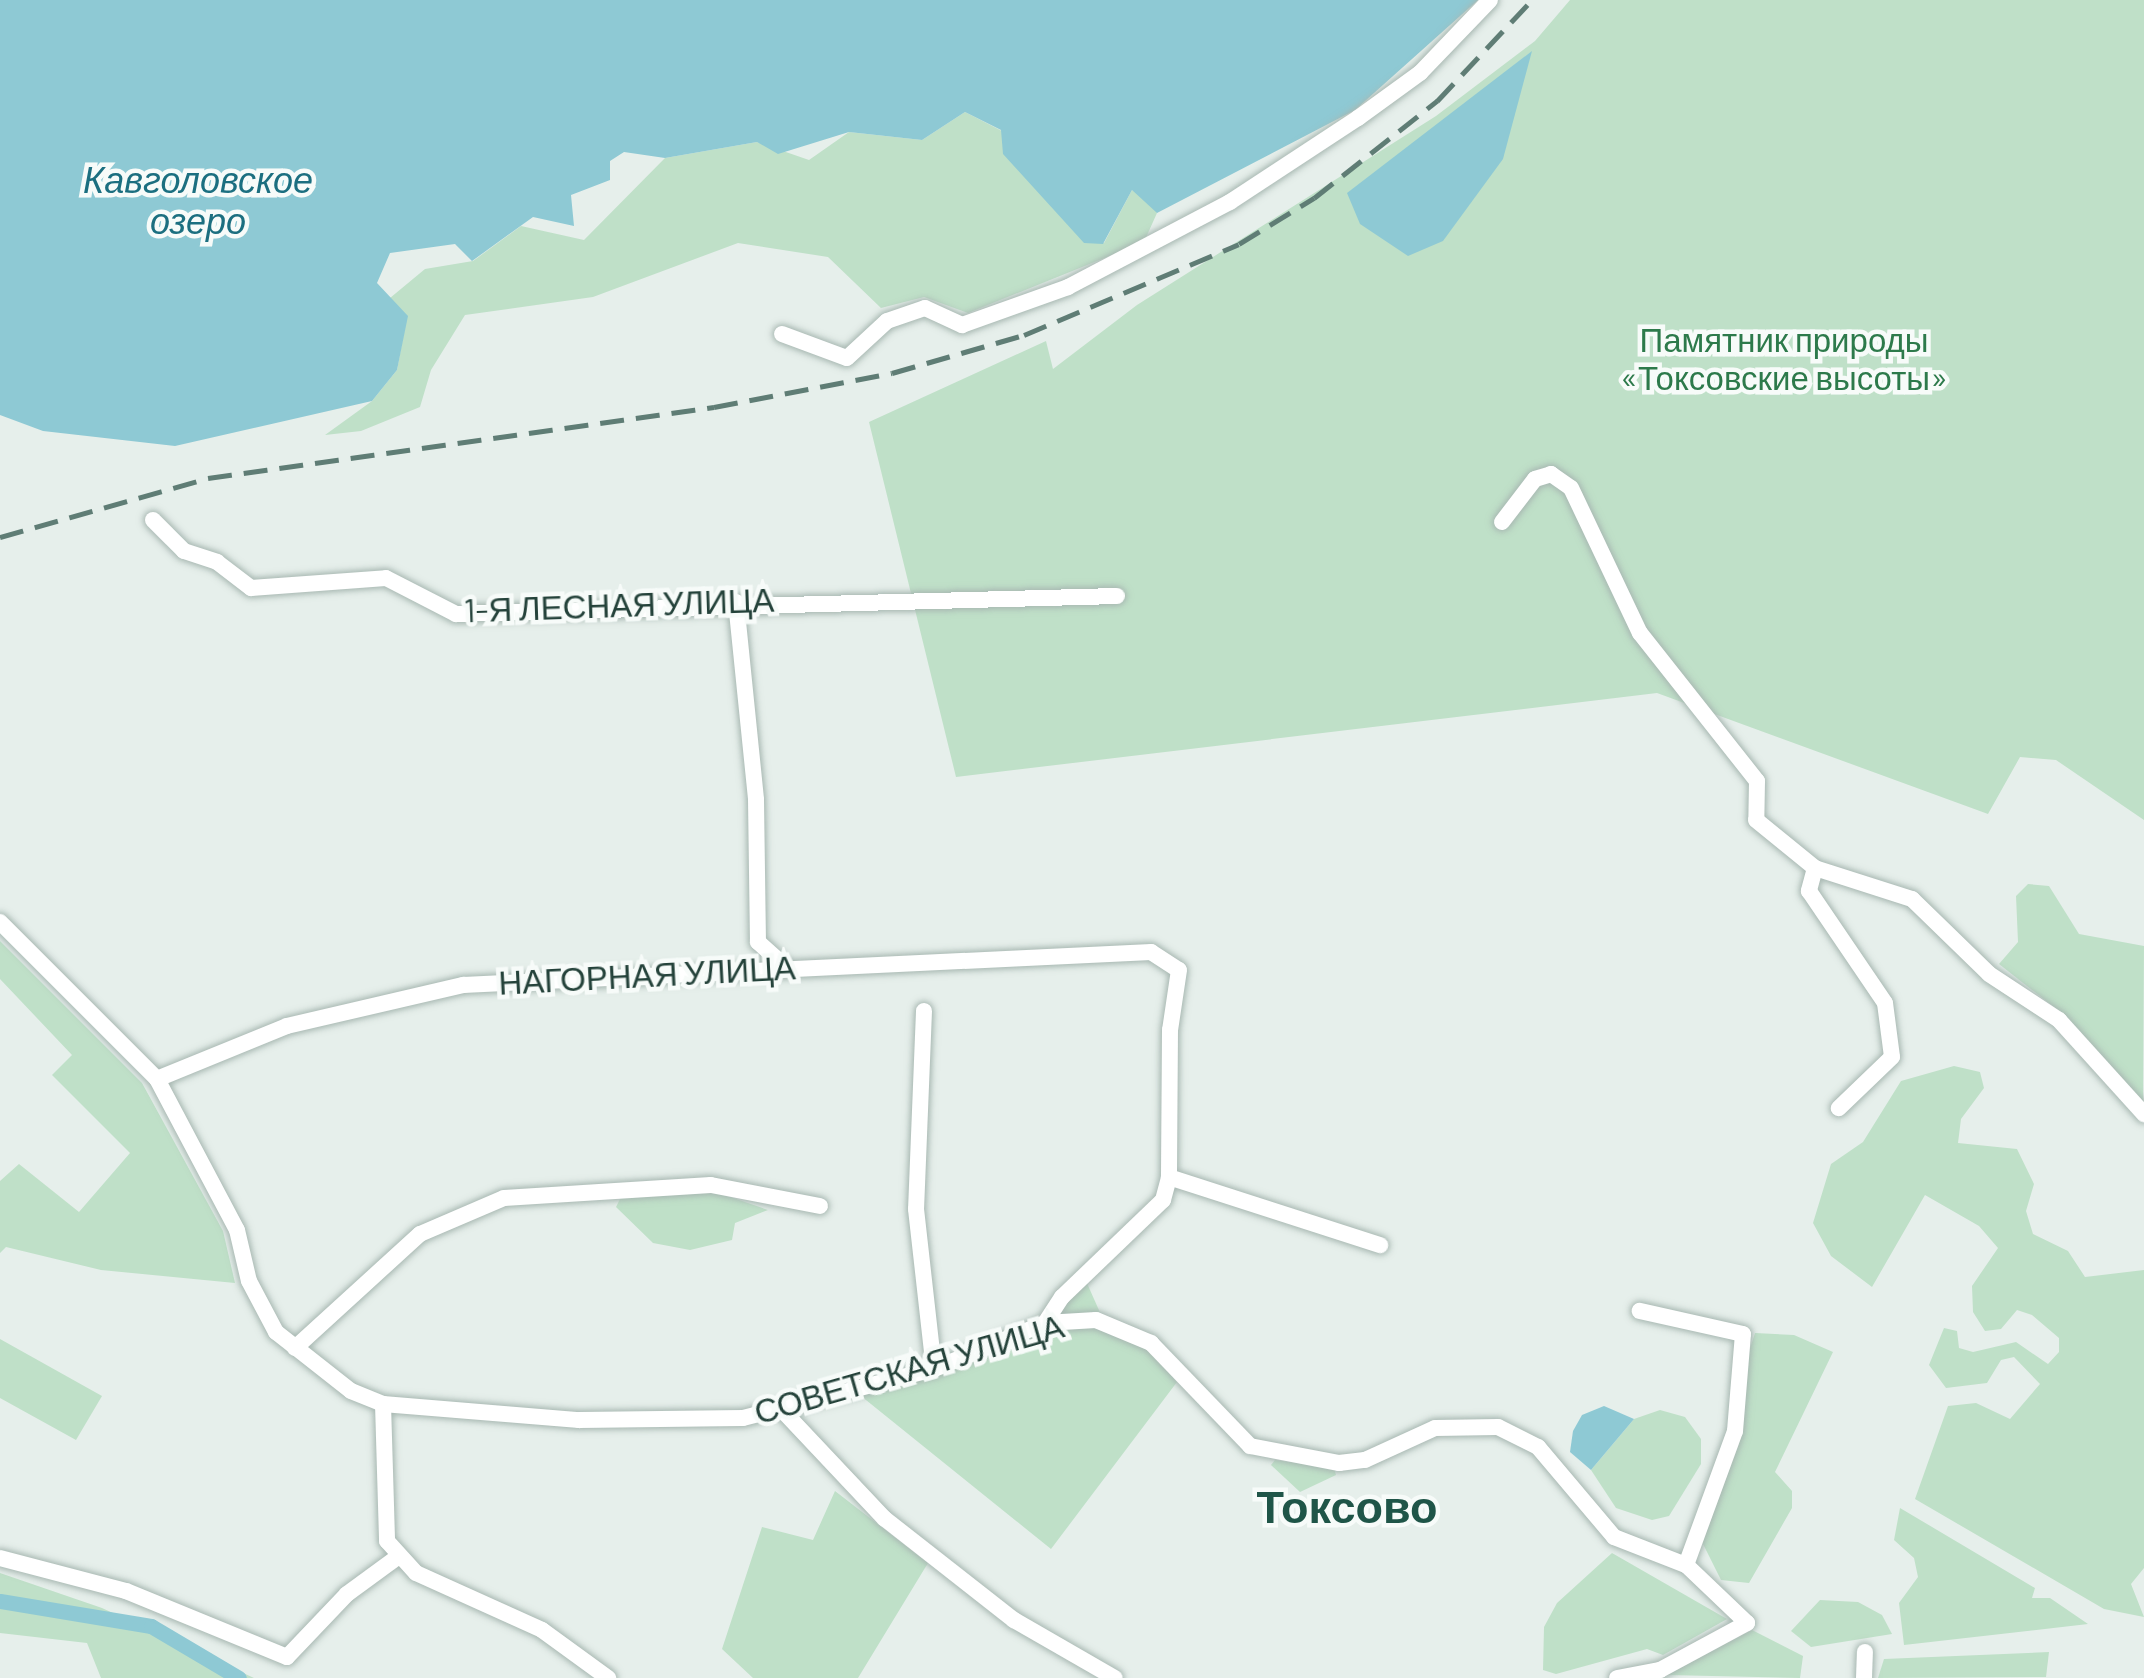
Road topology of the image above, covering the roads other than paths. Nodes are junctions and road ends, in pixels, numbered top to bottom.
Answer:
1 (1490, 0) edge
2 (782, 334) dead end
3 (153, 520) dead end
4 (1502, 522) dead end
5 (1117, 596) dead end
6 (736, 602) junction
7 (1816, 868) junction
8 (0, 922) edge
9 (787, 968) junction
10 (924, 1011) dead end
11 (157, 1079) junction
12 (1839, 1108) dead end
13 (2144, 1114) edge
14 (1169, 1177) junction
15 (820, 1206) dead end
16 (1380, 1245) dead end
17 (1640, 1311) dead end
18 (1045, 1323) junction
19 (295, 1348) junction
20 (934, 1369) junction
21 (383, 1404) junction
22 (784, 1412) junction
23 (399, 1556) junction
24 (0, 1558) edge
25 (1686, 1565) junction
26 (1865, 1652) dead end
27 (608, 1678) edge
28 (1115, 1678) edge
29 (1617, 1678) edge
30 (1864, 1678) edge

1 - 2 street
3 - 6 street, 1-Я ЛЕСНАЯ УЛИЦА
4 - 7 street
5 - 6 street, 1-Я ЛЕСНАЯ УЛИЦА
6 - 9 street
7 - 12 street
7 - 13 street
8 - 11 street
9 - 11 street, НАГОРНАЯ УЛИЦА
9 - 14 street, НАГОРНАЯ УЛИЦА
10 - 20 street
11 - 19 street
14 - 16 street
14 - 18 street
15 - 19 street
17 - 25 street
18 - 20 street, СОВЕТСКАЯ УЛИЦА
18 - 25 street, СОВЕТСКАЯ УЛИЦА
19 - 21 street
20 - 22 street, СОВЕТСКАЯ УЛИЦА
21 - 22 street, СОВЕТСКАЯ УЛИЦА
21 - 23 street
22 - 28 street
23 - 24 street
23 - 27 street
25 - 29 street
26 - 30 street

